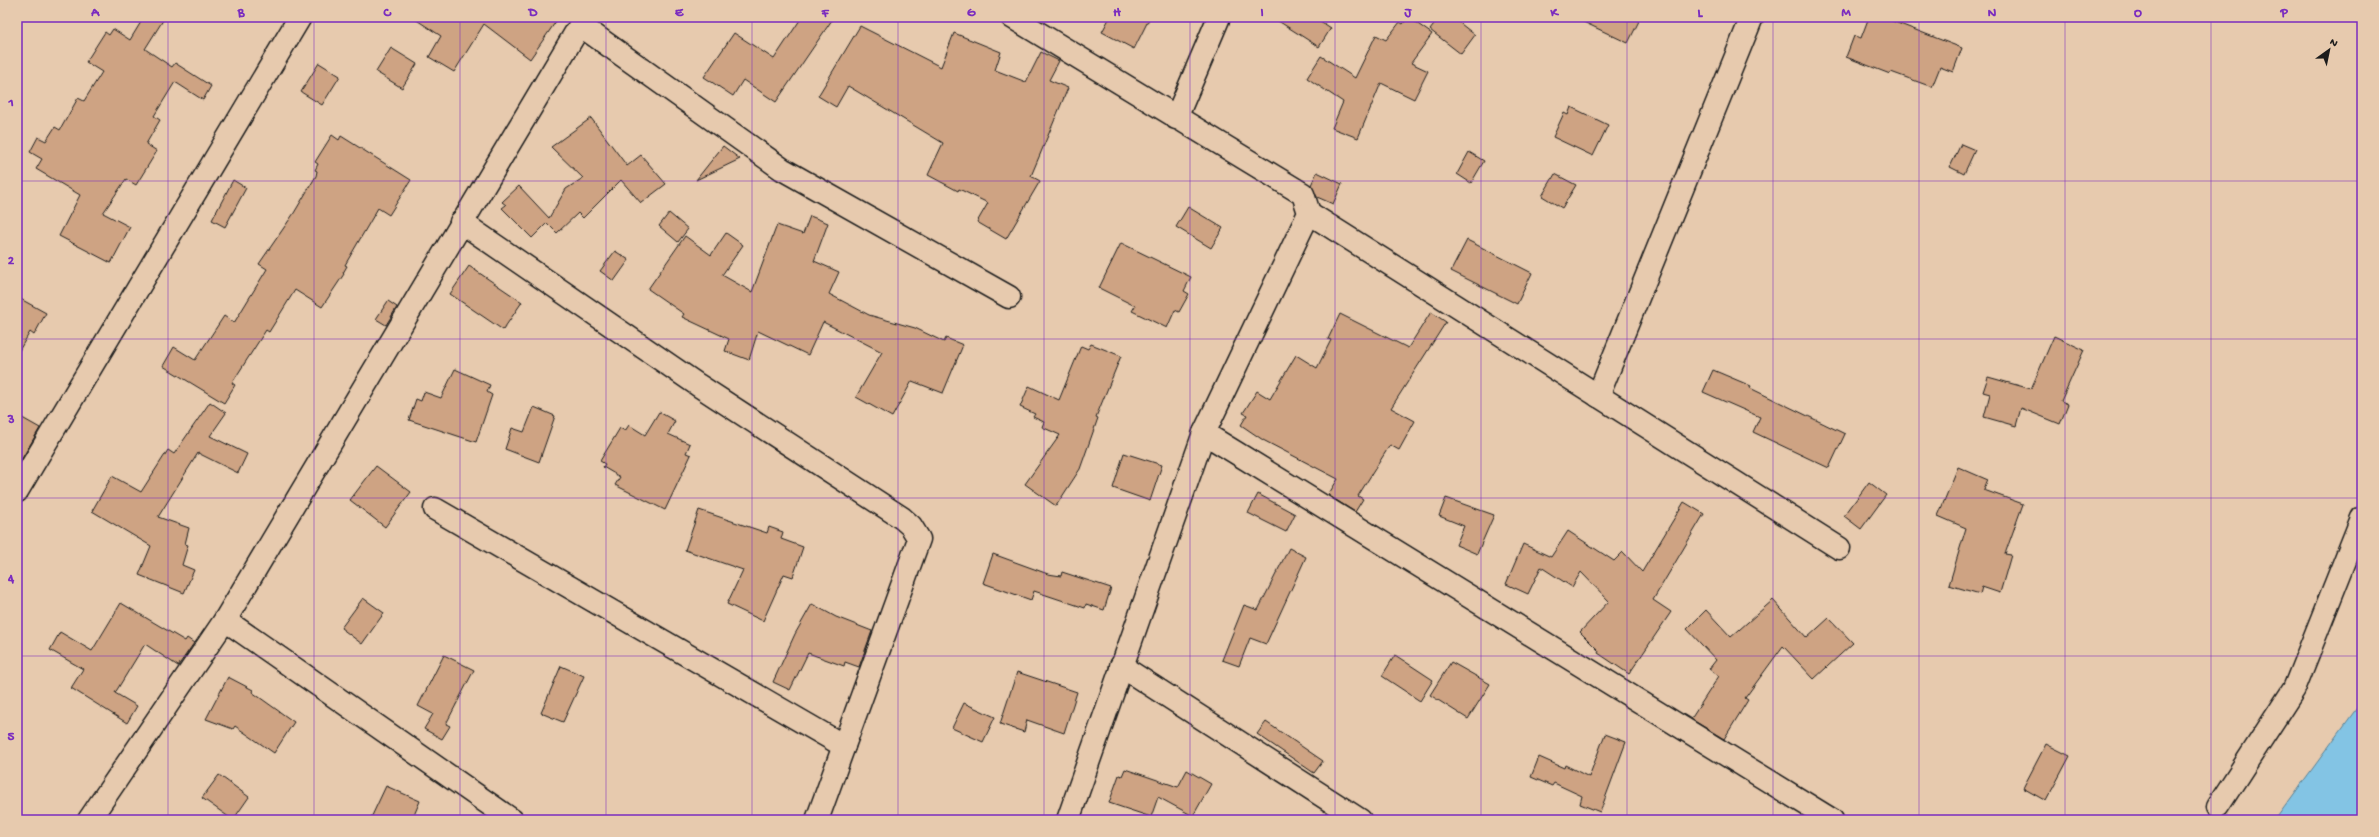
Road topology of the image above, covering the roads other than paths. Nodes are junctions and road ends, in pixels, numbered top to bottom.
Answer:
1 (300, 17) edge
2 (1012, 17) edge
3 (1219, 17) edge
4 (1752, 17) edge
5 (583, 21) edge
6 (1176, 118) junction
7 (1309, 213) junction
8 (461, 222) junction
9 (1009, 297) dead end
10 (1598, 396) junction
11 (1204, 433) junction
12 (17, 491) edge
13 (434, 509) dead end
14 (2362, 518) edge
15 (1839, 548) dead end
16 (225, 620) junction
17 (1121, 666) junction
18 (844, 746) junction
19 (2218, 806) dead end
20 (89, 820) edge
21 (512, 820) edge
22 (817, 820) edge
23 (1068, 820) edge
24 (1360, 820) edge
25 (1832, 820) edge

1 - 12 street
2 - 6 street
3 - 6 street
4 - 10 street
5 - 8 street
5 - 9 street
6 - 7 street
7 - 10 street
7 - 11 street
8 - 16 street
8 - 18 street
10 - 15 street
11 - 17 street
11 - 25 street
13 - 18 street
14 - 19 street
16 - 20 street
16 - 21 street
17 - 23 street
17 - 24 street
18 - 22 street

